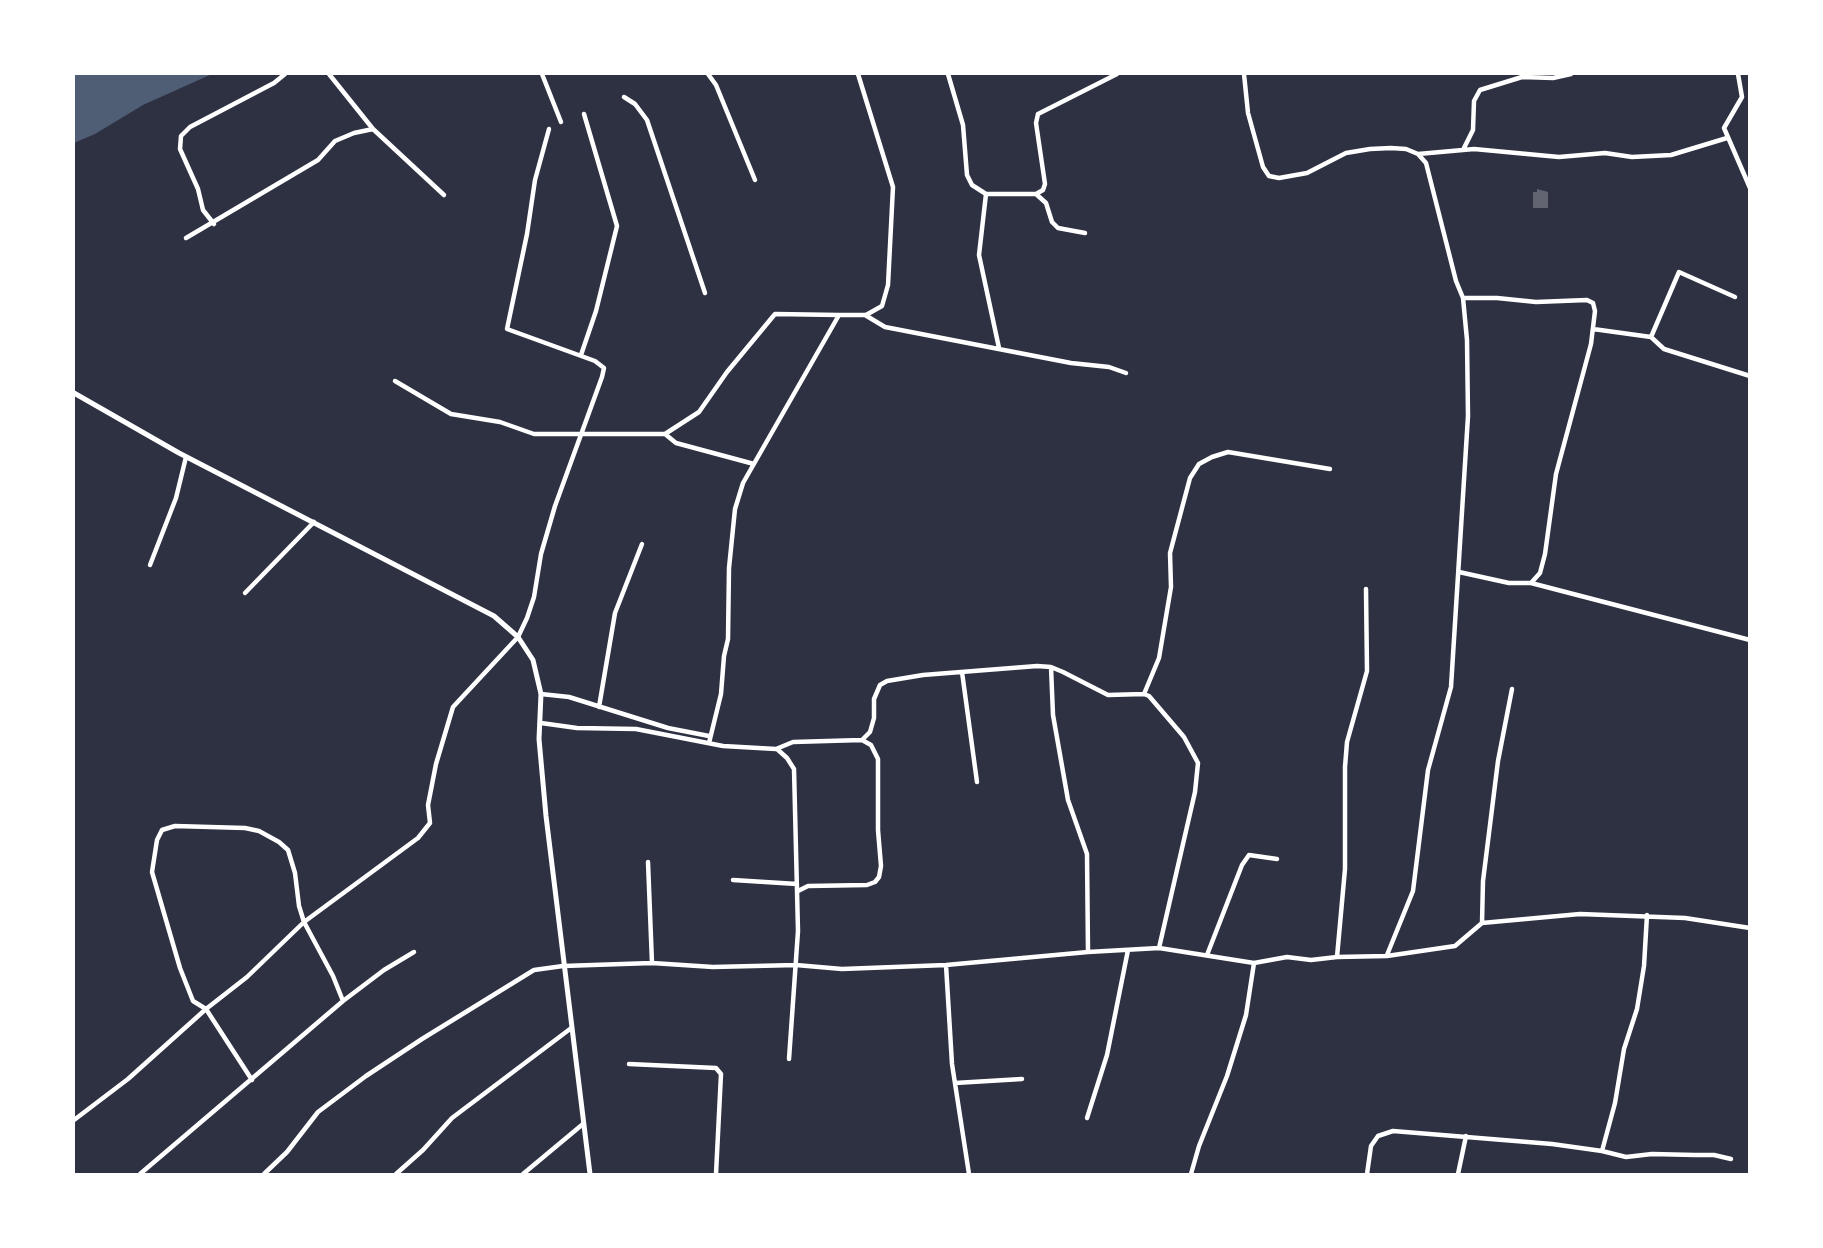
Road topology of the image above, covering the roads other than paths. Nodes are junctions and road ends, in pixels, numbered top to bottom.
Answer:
1 (285, 74) edge
2 (329, 74) edge
3 (542, 74) edge
4 (708, 74) edge
5 (858, 74) edge
6 (948, 74) edge
7 (1117, 74) edge
8 (1244, 74) edge
9 (1572, 74) edge
10 (1738, 74) edge
11 (624, 97) dead end
12 (584, 114) dead end
13 (561, 122) dead end
14 (373, 129) junction
15 (549, 129) dead end
16 (1727, 138) junction
17 (1463, 150) junction
18 (1418, 154) junction
19 (755, 180) dead end
20 (1749, 188) edge
21 (986, 194) junction
22 (1036, 194) junction
23 (444, 195) dead end
24 (214, 223) junction
25 (1085, 233) dead end
26 (187, 238) dead end
27 (705, 293) dead end
28 (1735, 297) dead end
29 (1463, 298) junction
30 (839, 315) junction
31 (865, 315) junction
32 (1593, 329) junction
33 (1651, 337) junction
34 (999, 348) junction
35 (581, 356) junction
36 (1126, 373) dead end
37 (1749, 376) edge
38 (395, 381) dead end
39 (74, 393) edge
40 (582, 432) junction
41 (665, 434) junction
42 (186, 457) junction
43 (754, 464) junction
44 (1330, 469) dead end
45 (314, 521) junction
46 (642, 544) dead end
47 (150, 565) dead end
48 (1459, 572) junction
49 (1531, 583) junction
50 (1366, 589) dead end
51 (245, 593) dead end
52 (518, 637) junction
53 (1749, 640) edge
54 (1051, 667) junction
55 (962, 672) junction
56 (1512, 689) dead end
57 (541, 694) junction
58 (1144, 694) junction
59 (599, 707) junction
60 (541, 723) junction
61 (709, 736) junction
62 (862, 740) junction
63 (709, 743) junction
64 (776, 748) junction
65 (976, 782) dead end
66 (1277, 859) dead end
67 (648, 862) dead end
68 (733, 880) dead end
69 (797, 884) junction
70 (797, 891) junction
71 (1647, 915) junction
72 (304, 922) junction
73 (1482, 923) junction
74 (1749, 928) edge
75 (1158, 948) junction
76 (1128, 950) junction
77 (414, 952) dead end
78 (1088, 952) junction
79 (1207, 955) junction
80 (1387, 956) junction
81 (1337, 957) junction
82 (652, 963) junction
83 (1254, 963) junction
84 (796, 965) junction
85 (946, 965) junction
86 (563, 966) junction
87 (342, 1001) junction
88 (206, 1009) junction
89 (570, 1029) junction
90 (789, 1059) dead end
91 (629, 1064) dead end
92 (1022, 1079) dead end
93 (252, 1080) junction
94 (955, 1083) junction
95 (1087, 1118) dead end
96 (74, 1120) edge
97 (583, 1124) junction
98 (1466, 1136) junction
99 (1602, 1151) junction
100 (1731, 1159) dead end
101 (140, 1174) edge
102 (264, 1174) edge
103 (396, 1174) edge
104 (523, 1174) edge
105 (590, 1174) edge
106 (716, 1174) edge
107 (969, 1174) edge
108 (1191, 1174) edge
109 (1367, 1174) edge
110 (1458, 1174) edge

1 - 24 street
2 - 14 street
3 - 13 street
4 - 19 street
5 - 31 street
6 - 21 street
7 - 22 street
8 - 18 street
9 - 17 street
10 - 16 street
11 - 27 street
12 - 35 street
14 - 23 street
14 - 24 street
15 - 35 street
16 - 17 street
16 - 20 street
17 - 18 street
18 - 29 street
21 - 22 street
21 - 34 street
22 - 25 street
24 - 26 street
28 - 33 street
29 - 32 street
29 - 48 street
30 - 31 street
30 - 41 street
30 - 43 street
31 - 34 street
32 - 33 street
32 - 49 street
33 - 37 street
34 - 36 street
35 - 40 street
38 - 40 street
39 - 42 street
40 - 41 street
40 - 52 street
41 - 43 street
42 - 45 street
42 - 47 street
43 - 61 street
44 - 58 street
45 - 51 street
45 - 52 street
46 - 59 street
48 - 49 street
48 - 80 street
49 - 53 street
50 - 81 street
52 - 57 street
52 - 72 street
54 - 55 street
54 - 58 street
54 - 78 street
55 - 62 street
55 - 65 street
56 - 73 street
57 - 59 street
57 - 60 street
58 - 75 street
59 - 61 street
60 - 63 street
60 - 86 street
61 - 63 street
62 - 64 street
62 - 70 street
63 - 64 street
64 - 69 street
66 - 79 street
67 - 82 street
68 - 69 street
69 - 70 street
70 - 84 street
71 - 73 street
71 - 74 street
71 - 99 street
72 - 87 street
72 - 88 street
72 - 88 street
73 - 80 street
75 - 76 street
75 - 79 street
76 - 78 street
76 - 95 street
77 - 87 street
78 - 85 street
79 - 83 street
80 - 81 street
81 - 83 street
82 - 84 street
82 - 86 street
83 - 108 street
84 - 85 street
84 - 90 street
85 - 94 street
86 - 89 street
86 - 102 street
87 - 93 street
88 - 93 street
88 - 96 street
89 - 97 street
89 - 103 street
91 - 106 street
92 - 94 street
93 - 101 street
94 - 107 street
97 - 104 street
97 - 105 street
98 - 99 street
98 - 109 street
98 - 110 street
99 - 100 street

